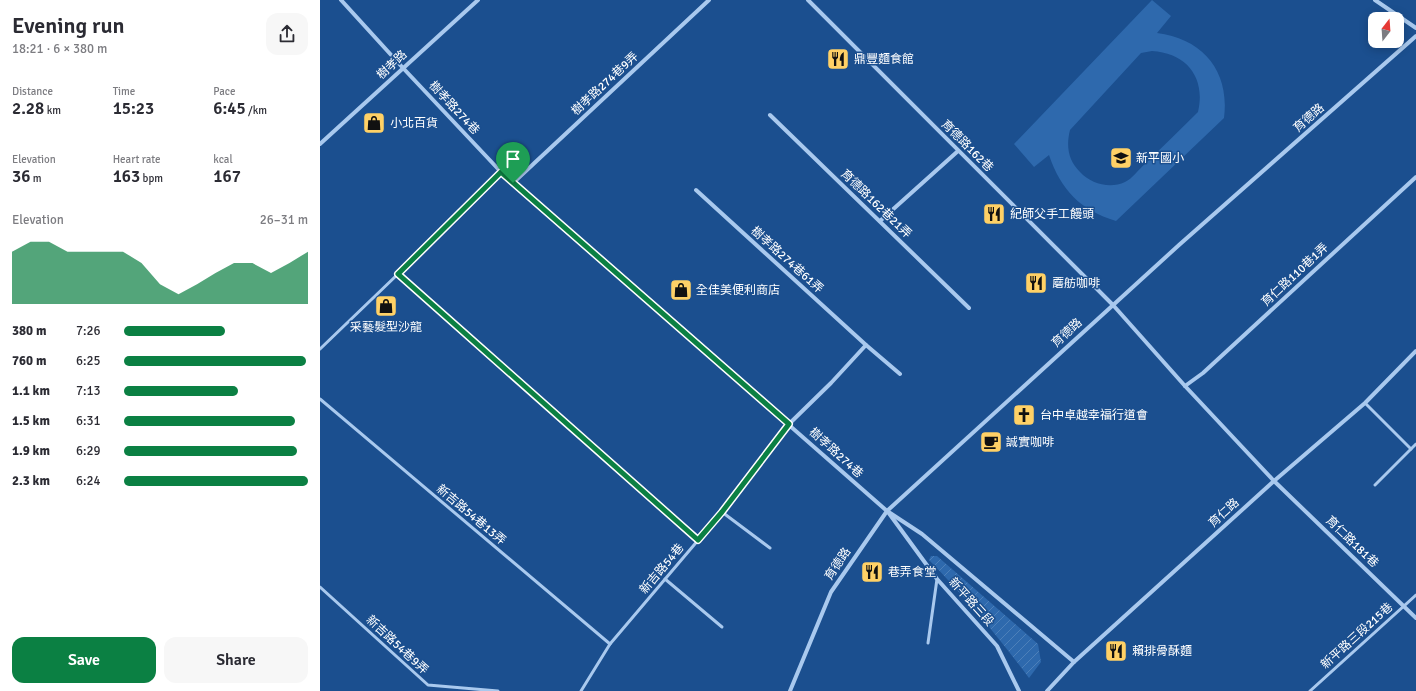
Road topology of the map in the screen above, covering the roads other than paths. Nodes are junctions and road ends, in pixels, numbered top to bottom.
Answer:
1 (340, 0) edge
2 (478, 0) edge
3 (710, 0) edge
4 (808, 0) edge
5 (1375, 0) edge
6 (1416, 28) edge
7 (1416, 36) edge
8 (403, 68) junction
9 (770, 115) dead end
10 (320, 144) edge
11 (958, 151) junction
12 (501, 172) junction
13 (1416, 178) edge
14 (513, 183) junction
15 (696, 190) dead end
16 (880, 221) junction
17 (398, 274) junction
18 (1113, 305) junction
19 (969, 308) dead end
20 (866, 345) junction
21 (320, 349) edge
22 (1416, 351) edge
23 (900, 374) dead end
24 (1185, 386) junction
25 (320, 399) edge
26 (1365, 403) junction
27 (789, 424) junction
28 (1416, 444) edge
29 (1411, 449) junction
30 (1274, 481) junction
31 (1375, 485) dead end
32 (887, 511) junction
33 (722, 512) junction
34 (698, 540) junction
35 (770, 548) dead end
36 (665, 579) junction
37 (937, 579) junction
38 (320, 587) edge
39 (1416, 595) edge
40 (1404, 606) junction
41 (1416, 618) edge
42 (722, 627) dead end
43 (928, 643) dead end
44 (610, 644) junction
45 (1074, 662) junction
46 (498, 691) edge
47 (581, 691) edge
48 (790, 691) edge
49 (1019, 691) edge
50 (1047, 691) edge
51 (1310, 691) edge

1 - 8 street, 樹孝路274巷
2 - 8 street, 樹孝路
3 - 14 street, 樹孝路274巷9弄
4 - 11 street, 育德路162巷
5 - 6 street
7 - 18 street, 育德路
8 - 10 street, 樹孝路
8 - 12 street, 樹孝路274巷
9 - 16 street, 育德路162巷21弄
11 - 16 street
11 - 18 street, 育德路162巷
12 - 14 street, 樹孝路274巷
12 - 17 lane
13 - 24 street, 育仁路110巷1弄
14 - 27 street, 樹孝路274巷
15 - 20 street, 樹孝路274巷61弄
16 - 19 street, 育德路162巷21弄
17 - 21 lane
17 - 34 lane
18 - 24 street
18 - 32 street, 育德路
20 - 23 street, 樹孝路274巷61弄
20 - 27 street
22 - 26 street, 育仁路
24 - 30 street
25 - 44 lane, 新吉路54巷13弄
26 - 29 lane
26 - 30 street, 育仁路
27 - 32 street, 樹孝路274巷
27 - 33 lane, 新吉路54巷
28 - 29 lane
29 - 31 lane
30 - 40 street, 育仁路181巷
30 - 45 street, 育仁路
32 - 37 street, 新平路三段
32 - 45 street
32 - 48 street, 育德路
33 - 34 lane, 新吉路54巷
33 - 35 lane
34 - 36 lane, 新吉路54巷
36 - 42 lane
36 - 44 lane, 新吉路54巷
37 - 43 lane
37 - 49 street, 新平路三段
38 - 46 lane, 新吉路54巷9弄
39 - 40 lane, 新平路三段215巷
40 - 41 street, 育仁路181巷
40 - 51 lane, 新平路三段215巷
44 - 47 lane, 新吉路54巷
45 - 50 street, 育仁路

